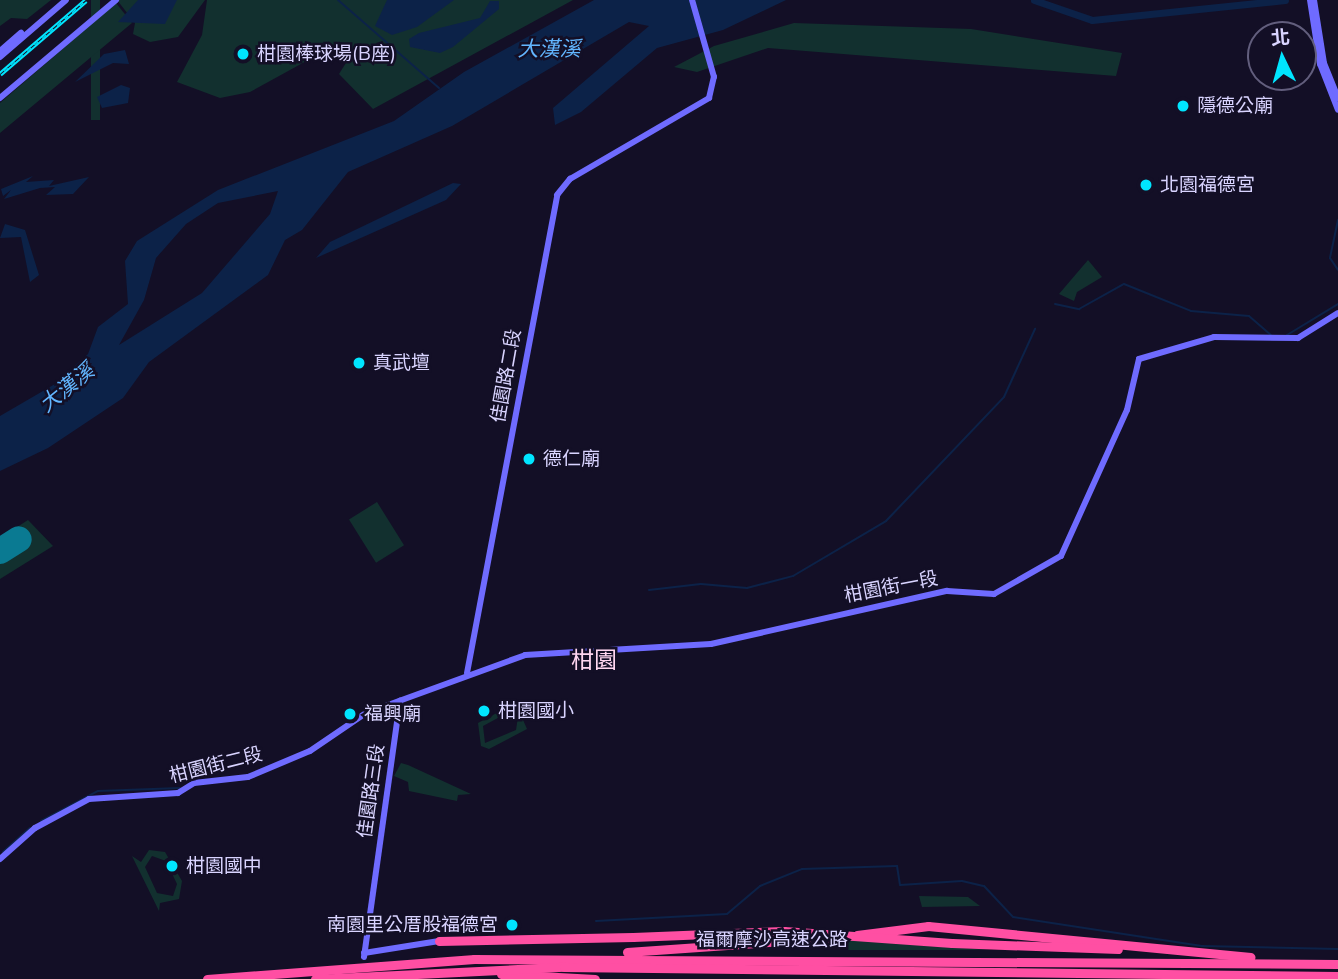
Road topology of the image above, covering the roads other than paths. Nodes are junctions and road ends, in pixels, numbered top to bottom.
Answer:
1 (60, 0) edge
2 (66, 0) edge
3 (116, 0) edge
4 (1312, 0) edge
5 (693, 2) edge
6 (0, 51) edge
7 (0, 57) edge
8 (1328, 82) junction
9 (0, 98) edge
10 (1338, 98) edge
11 (1338, 110) edge
12 (1338, 313) edge
13 (467, 673) junction
14 (400, 701) junction
15 (0, 859) edge
16 (439, 941) joint
17 (1168, 949) junction
18 (474, 959) junction
19 (1311, 962) junction
20 (1338, 964) edge
21 (422, 973) junction
22 (1338, 976) edge
23 (1161, 977) junction
24 (207, 979) edge
25 (315, 979) edge
26 (594, 979) edge
27 (1135, 979) edge

1 - 6 street
2 - 7 street
3 - 9 street
4 - 8 street
5 - 13 street, 佳園路二段
8 - 10 street
8 - 11 street
12 - 13 street, 柑園街一段
13 - 14 street
14 - 15 street, 柑園街二段
14 - 16 street, 佳園路三段
16 - 17 highway, bridge
17 - 18 highway
17 - 19 highway
18 - 19 highway, 福爾摩沙高速公路
18 - 24 highway, 福爾摩沙高速公路
19 - 20 highway, 福爾摩沙高速公路
21 - 23 highway, 福爾摩沙高速公路
21 - 25 highway, 福爾摩沙高速公路
21 - 26 highway
22 - 23 highway, 福爾摩沙高速公路
23 - 27 highway

